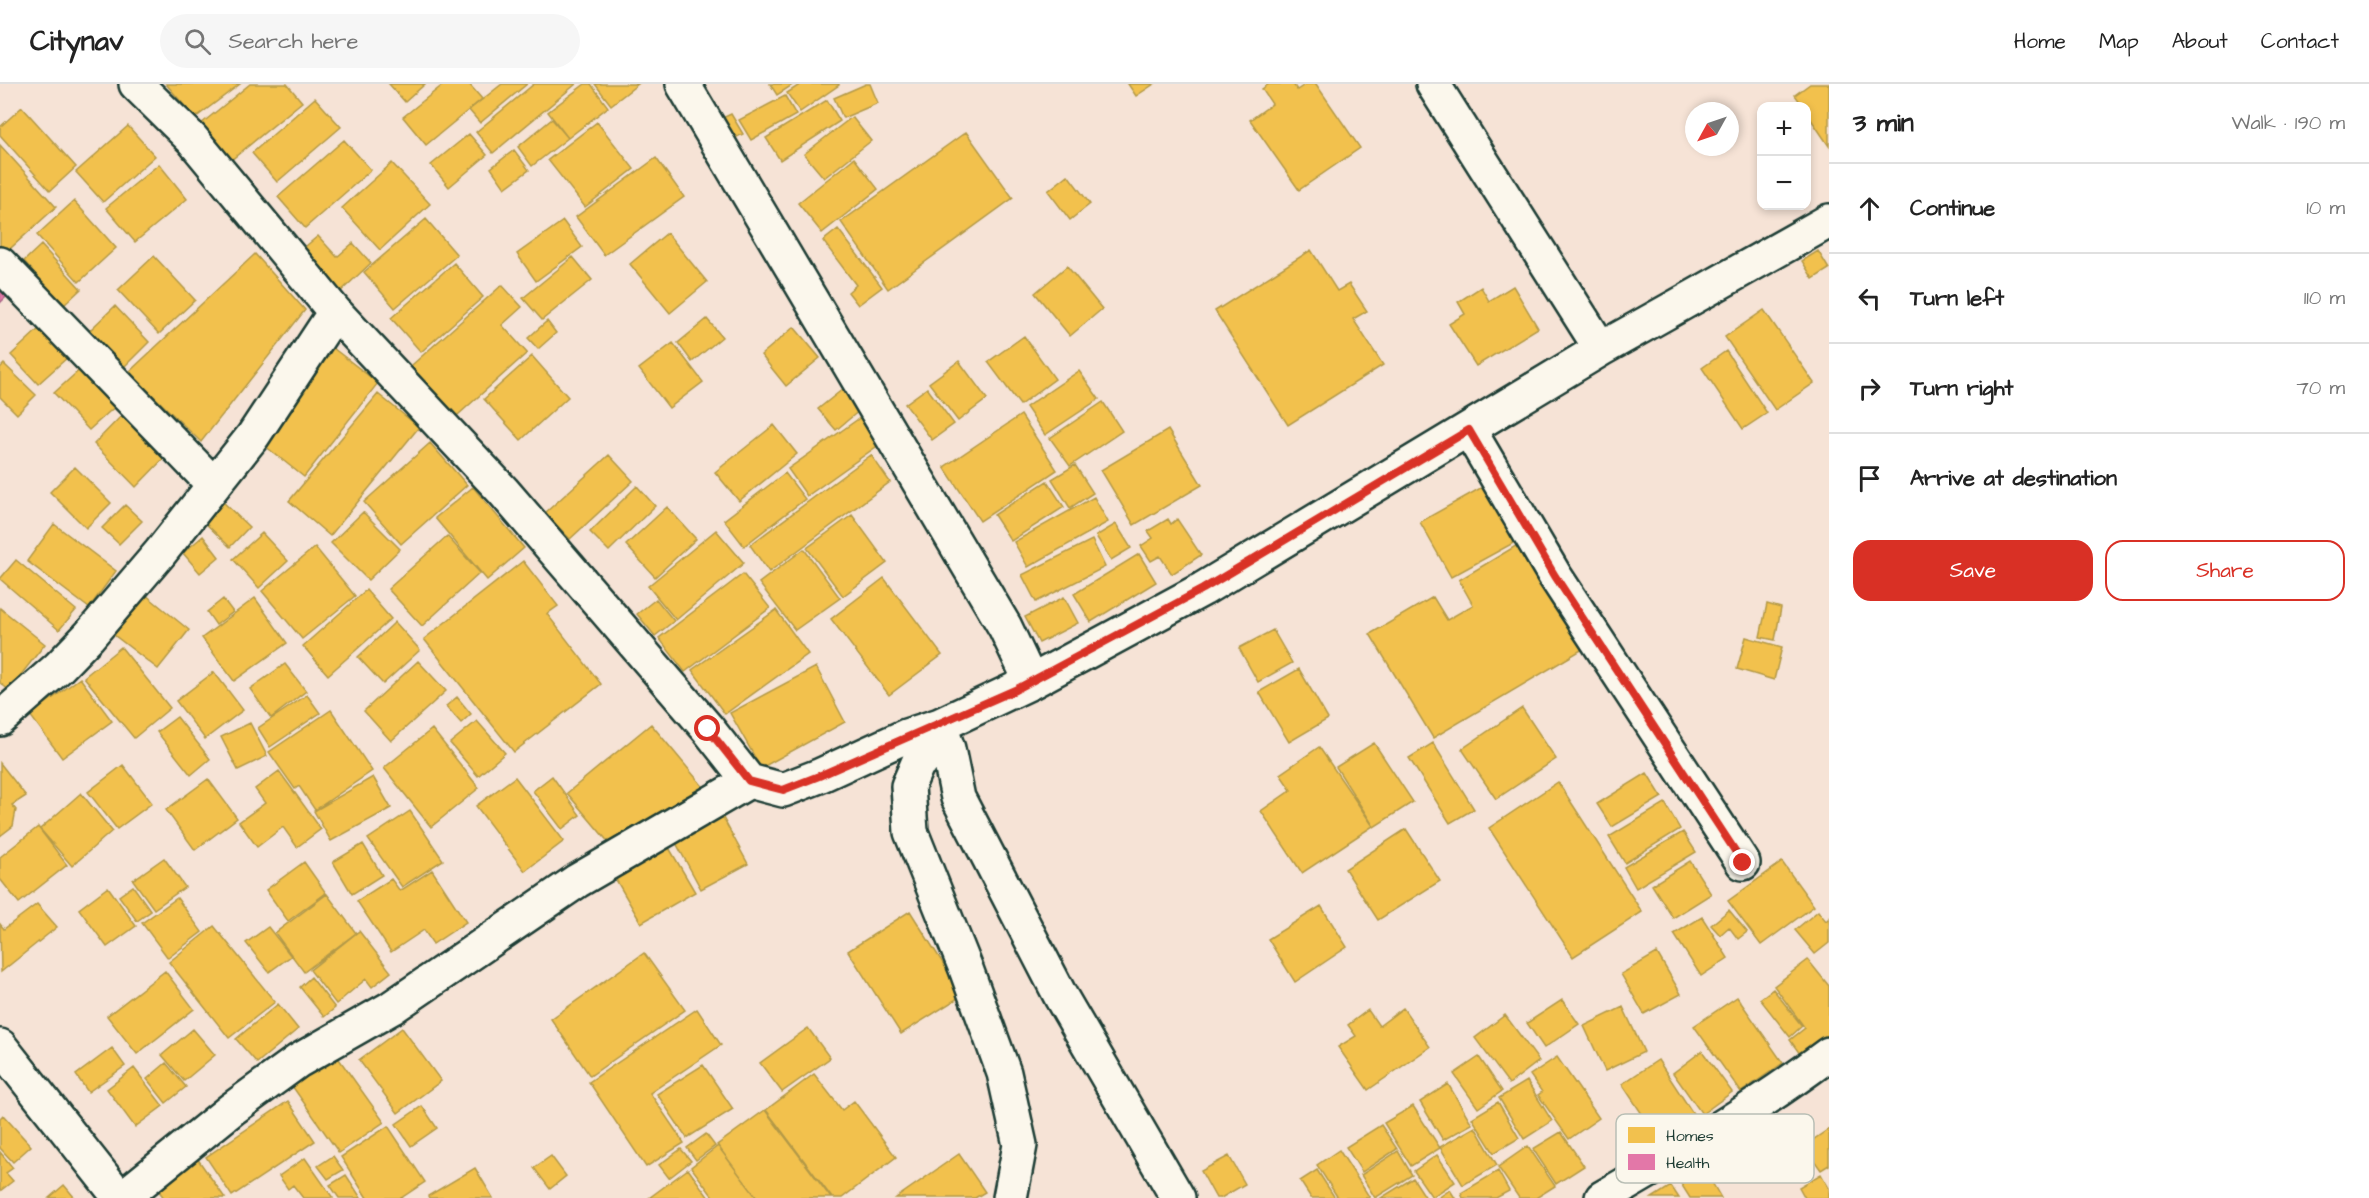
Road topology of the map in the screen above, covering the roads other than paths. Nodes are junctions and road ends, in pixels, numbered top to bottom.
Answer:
1 (136, 84) edge
2 (683, 84) edge
3 (1433, 84) edge
4 (1829, 221) edge
5 (0, 264) edge
6 (335, 312) junction
7 (1601, 349) junction
8 (1469, 430) junction
9 (214, 485) junction
10 (1030, 682) junction
11 (0, 719) edge
12 (944, 737) junction
13 (749, 781) junction
14 (1743, 863) dead end
15 (0, 1046) edge
16 (1829, 1054) edge
17 (1745, 1114) edge
18 (1628, 1183) edge
19 (121, 1198) edge
20 (1010, 1198) edge
21 (1178, 1198) edge
22 (1602, 1198) edge

1 - 6 street
2 - 10 street
3 - 7 street
4 - 7 street
5 - 9 street
6 - 9 street
6 - 13 street
7 - 8 street
8 - 10 street
8 - 14 street
9 - 11 street
10 - 12 street
12 - 13 street
12 - 20 street
12 - 21 street
13 - 19 street
15 - 19 street
16 - 17 street
18 - 22 street

